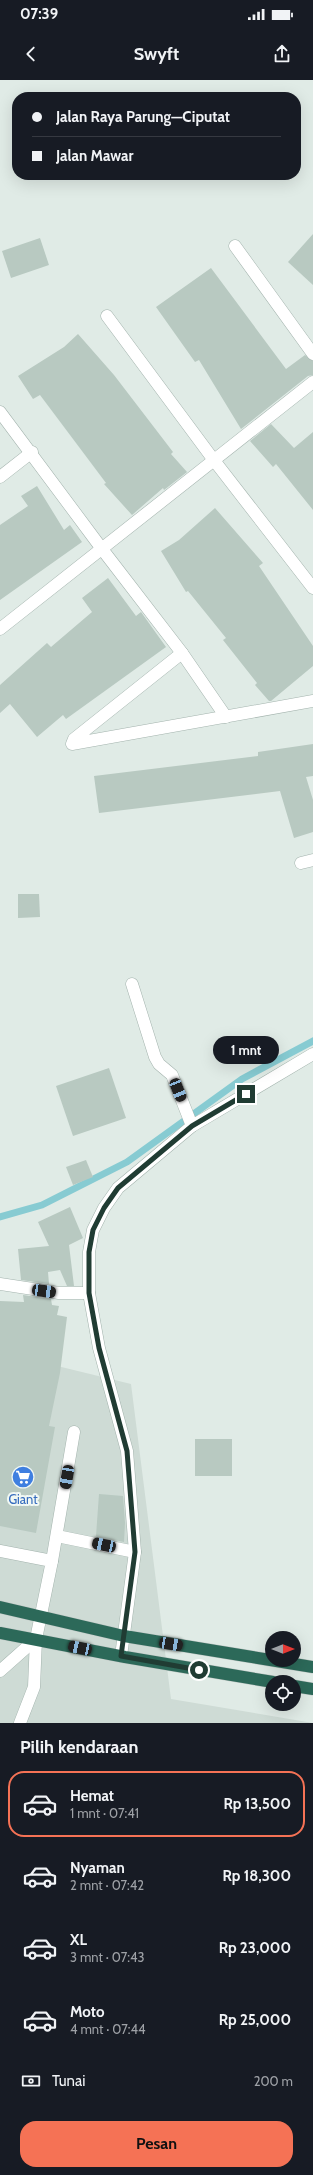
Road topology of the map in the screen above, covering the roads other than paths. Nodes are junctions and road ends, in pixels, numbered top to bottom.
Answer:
1 (235, 246) dead end
2 (107, 316) dead end
3 (313, 354) edge
4 (313, 382) edge
5 (0, 412) edge
6 (32, 452) junction
7 (214, 459) junction
8 (0, 477) edge
9 (102, 550) junction
10 (313, 588) edge
11 (0, 629) edge
12 (182, 653) junction
13 (313, 701) edge
14 (226, 717) junction
15 (313, 860) edge
16 (301, 863) dead end
17 (132, 984) dead end
18 (313, 1054) edge
19 (191, 1122) junction
20 (0, 1284) edge
21 (89, 1293) junction
22 (74, 1432) dead end
23 (57, 1536) junction
24 (0, 1551) edge
25 (135, 1552) junction
26 (52, 1561) junction
27 (0, 1607) edge
28 (42, 1616) junction
29 (0, 1633) edge
30 (124, 1636) junction
31 (36, 1639) junction
32 (121, 1656) junction
33 (313, 1667) edge
34 (0, 1671) edge
35 (265, 1681) edge
36 (301, 1687) edge
37 (313, 1689) edge
38 (20, 1723) edge

1 - 3 street
2 - 7 street
4 - 7 street
5 - 6 street
6 - 8 street
6 - 9 street
7 - 9 street
7 - 10 street
9 - 11 street
9 - 12 street
12 - 14 street
12 - 14 street
13 - 14 street
15 - 16 street
17 - 19 street
18 - 19 street
19 - 21 street
20 - 21 street
21 - 25 street
22 - 23 street
23 - 25 street
23 - 26 street
24 - 26 street
25 - 30 street
26 - 28 street
27 - 28 highway
28 - 30 highway
28 - 31 street
29 - 31 highway
30 - 32 street
30 - 33 highway
31 - 32 highway
31 - 34 street
31 - 38 street
32 - 35 highway
36 - 37 highway

